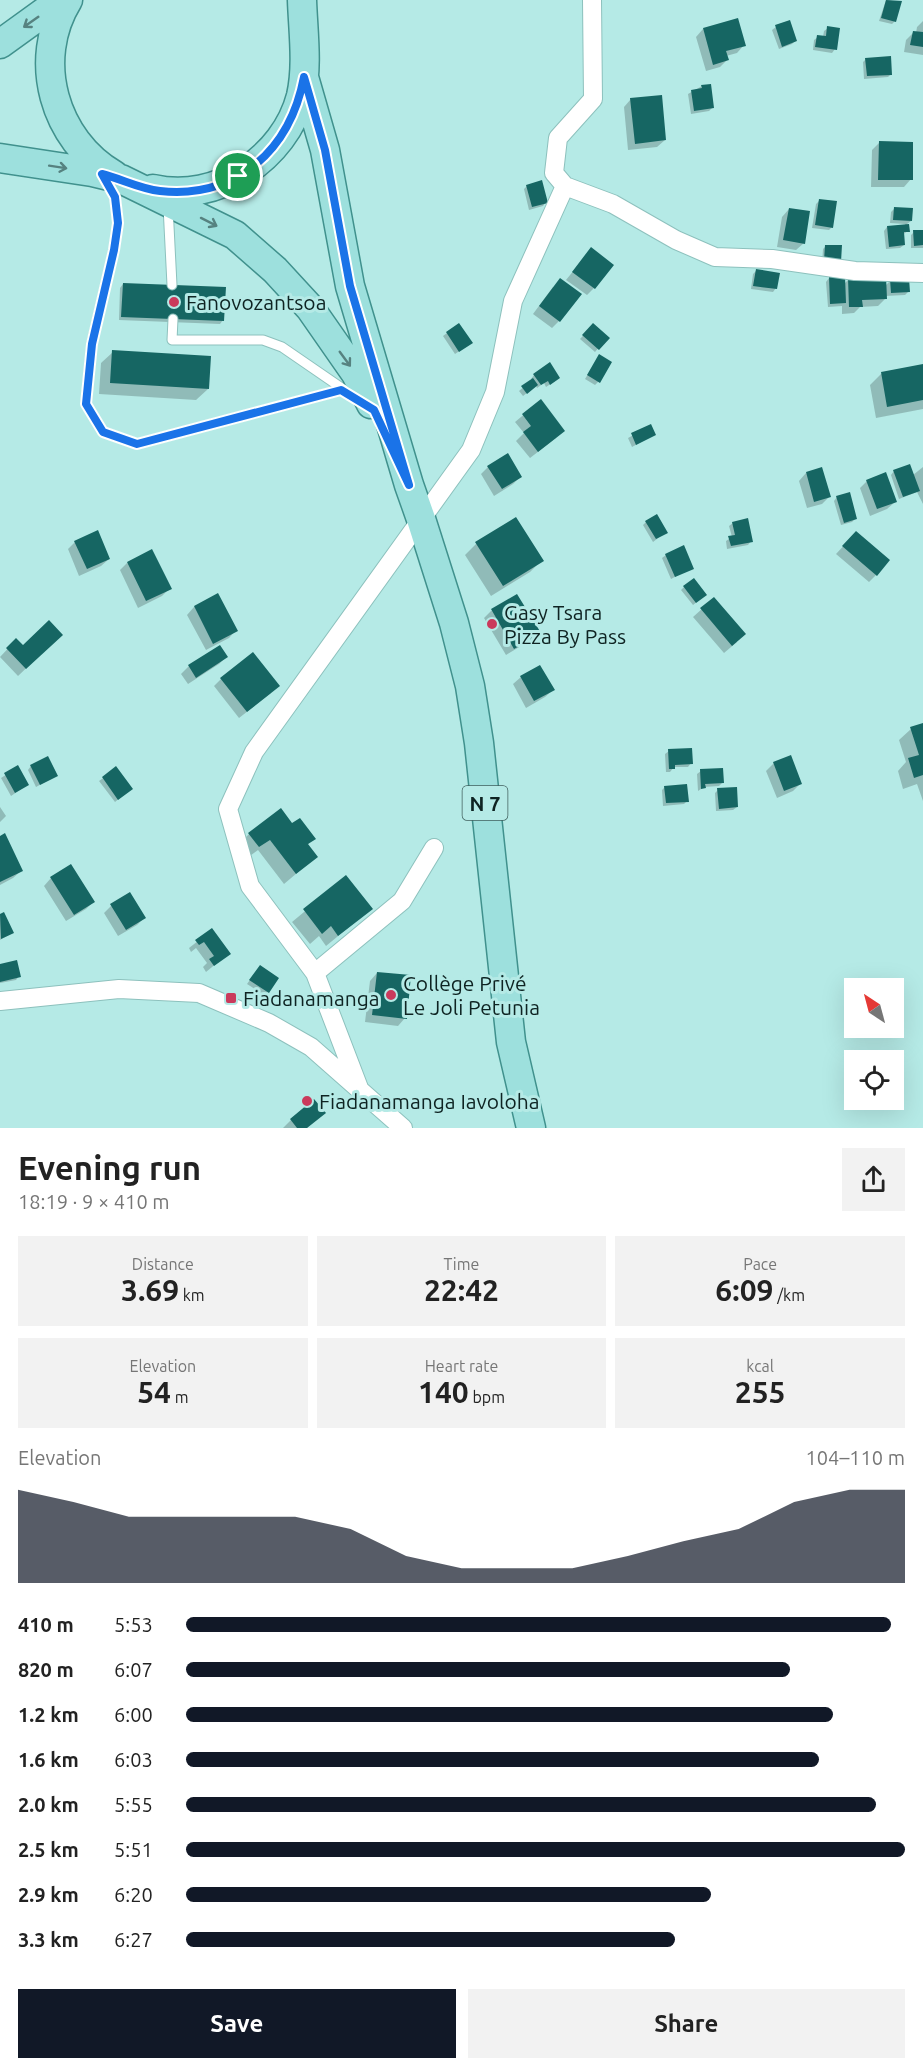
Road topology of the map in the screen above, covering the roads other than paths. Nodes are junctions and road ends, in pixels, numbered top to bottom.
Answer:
1 (62, 0) edge
2 (68, 0) edge
3 (287, 0) edge
4 (302, 0) edge
5 (592, 0) edge
6 (0, 44) edge
7 (304, 46) junction
8 (304, 77) junction
9 (0, 158) edge
10 (121, 180) junction
11 (565, 186) junction
12 (167, 201) junction
13 (923, 273) edge
14 (172, 285) dead end
15 (173, 319) dead end
16 (341, 390) junction
17 (374, 410) junction
18 (409, 485) junction
19 (421, 519) junction
20 (434, 848) dead end
21 (315, 973) junction
22 (0, 1001) edge
23 (359, 1088) junction
24 (403, 1128) edge
25 (531, 1128) edge

1 -> 6 main road
2 - 10 main road
3 - 7 main road
4 - 7 main road
5 - 11 street
7 - 8 main road
8 - 10 main road
8 - 18 main road
9 -> 10 main road
10 - 12 main road
10 - 16 lane
11 - 13 street
11 - 19 street
12 - 14 lane
12 -> 17 main road
15 - 16 lane
16 - 17 lane
17 - 18 main road
18 - 19 main road, N 7
19 - 21 street
19 - 25 main road, N 7
20 - 21 street
21 - 23 street
22 - 23 street
23 - 24 street

